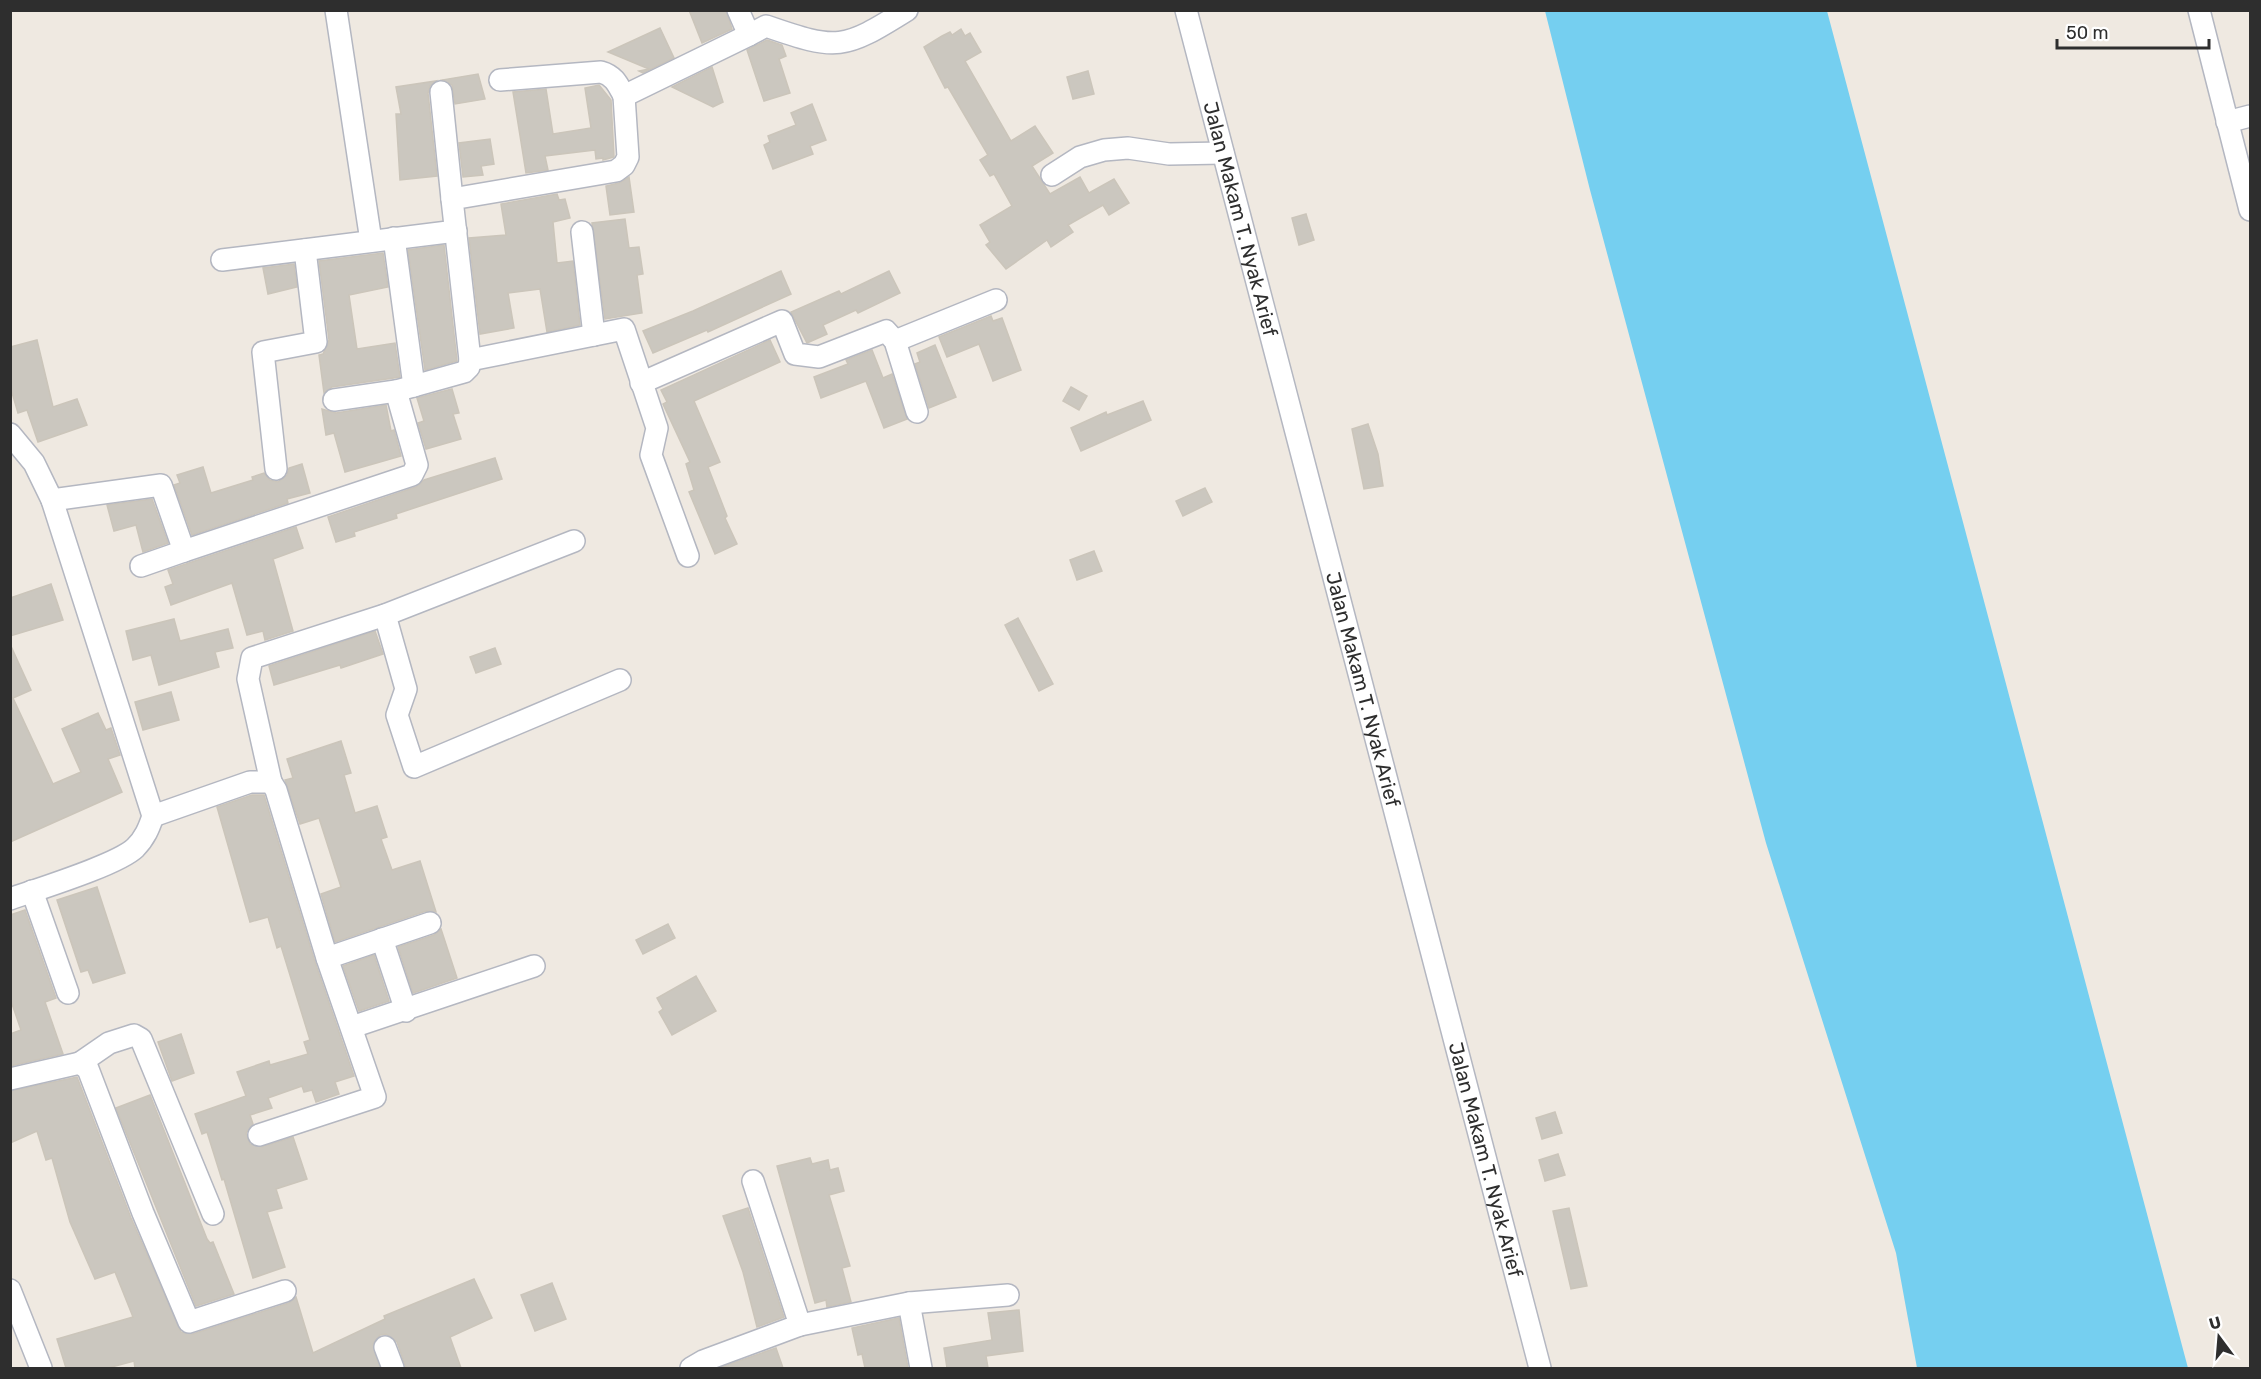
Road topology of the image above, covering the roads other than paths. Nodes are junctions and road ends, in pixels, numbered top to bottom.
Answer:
1 (336, 10) edge
2 (738, 10) edge
3 (906, 10) edge
4 (1186, 10) edge
5 (2199, 10) edge
6 (749, 35) junction
7 (500, 80) dead end
8 (441, 92) dead end
9 (624, 96) junction
10 (2250, 116) edge
11 (2227, 122) junction
12 (1223, 153) junction
13 (1052, 175) dead end
14 (452, 199) junction
15 (2250, 210) edge
16 (456, 231) junction
17 (582, 232) dead end
18 (394, 238) junction
19 (371, 241) junction
20 (305, 249) junction
21 (222, 260) dead end
22 (996, 300) dead end
23 (594, 335) junction
24 (895, 340) junction
25 (470, 360) junction
26 (641, 383) junction
27 (405, 389) junction
28 (334, 400) dead end
29 (917, 412) dead end
30 (10, 434) edge
31 (276, 469) dead end
32 (52, 500) junction
33 (574, 541) dead end
34 (184, 551) junction
35 (688, 555) dead end
36 (141, 566) dead end
37 (385, 615) junction
38 (620, 680) dead end
39 (271, 782) junction
40 (153, 816) junction
41 (32, 891) junction
42 (10, 899) edge
43 (430, 923) dead end
44 (382, 939) junction
45 (327, 958) junction
46 (534, 966) dead end
47 (68, 993) dead end
48 (406, 1011) junction
49 (352, 1027) junction
50 (80, 1063) junction
51 (10, 1079) edge
52 (259, 1135) dead end
53 (753, 1181) dead end
54 (213, 1214) dead end
55 (285, 1291) dead end
56 (1008, 1295) dead end
57 (12, 1300) edge
58 (909, 1303) junction
59 (800, 1325) junction
60 (385, 1347) dead end
61 (700, 1366) edge
62 (41, 1368) edge
63 (393, 1368) edge
64 (921, 1368) edge
65 (1539, 1368) edge

1 - 19 street
2 - 6 street
3 - 6 street
4 - 12 street, Jalan Makam T. Nyak Arief
5 - 11 street
6 - 9 street
7 - 9 street
8 - 14 street
9 - 14 street
10 - 11 street
11 - 15 street
12 - 13 street
12 - 65 street, Jalan Makam T. Nyak Arief
14 - 16 street
16 - 18 street
16 - 25 street
17 - 23 street
18 - 19 street
18 - 27 street
19 - 20 street
20 - 21 street
20 - 31 street
22 - 24 street
23 - 25 street
23 - 26 street
24 - 26 street
24 - 29 street
25 - 27 street
26 - 35 street
27 - 28 street
27 - 34 street
30 - 32 street
32 - 34 street
32 - 40 street
33 - 37 street
34 - 36 street
37 - 38 street
37 - 39 street
39 - 40 street
39 - 45 street
40 - 41 street
41 - 42 street
41 - 47 street
43 - 44 street
44 - 45 street
44 - 48 street
45 - 49 street
46 - 48 street
48 - 49 street
49 - 52 street
50 - 51 street
50 - 54 street
50 - 55 street
53 - 59 street
56 - 58 street
57 - 62 street
58 - 59 street
58 - 64 street
59 - 61 street
60 - 63 street

